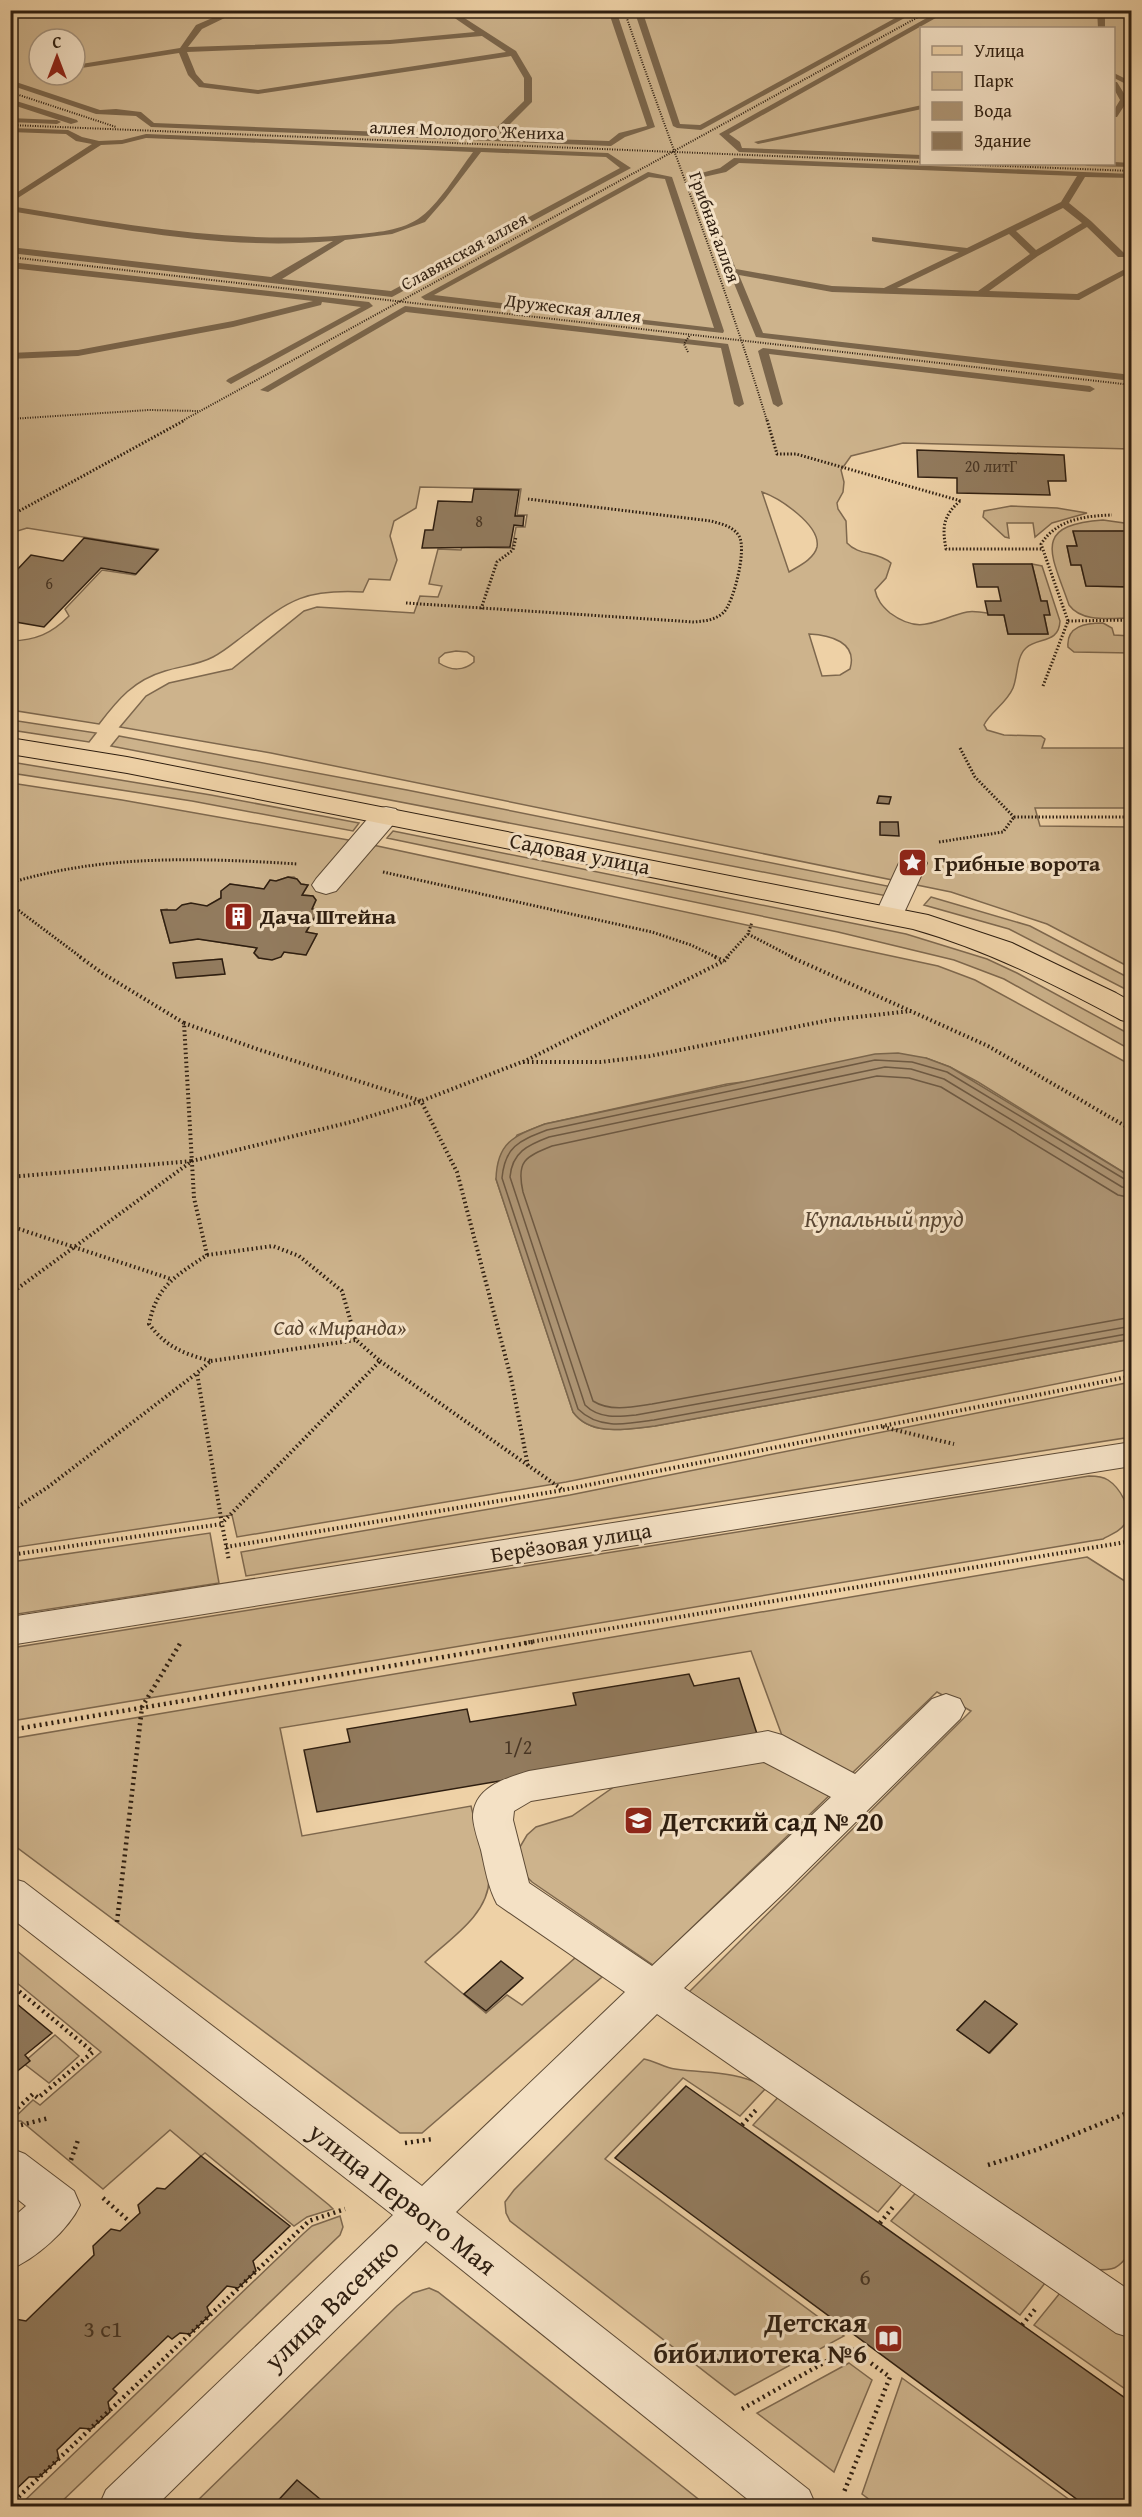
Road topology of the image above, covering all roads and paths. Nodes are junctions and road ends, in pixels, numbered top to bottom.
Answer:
1 (624, 10) edge
2 (931, 10) edge
3 (10, 92) edge
4 (10, 125) edge
5 (122, 129) junction
6 (673, 152) junction
7 (920, 162) edge
8 (980, 165) edge
9 (1131, 171) edge
10 (10, 257) edge
11 (399, 302) junction
12 (690, 335) junction
13 (743, 341) junction
14 (688, 352) dead end
15 (1131, 385) edge
16 (201, 411) junction
17 (10, 419) edge
18 (528, 499) dead end
19 (1112, 515) dead end
20 (10, 516) edge
21 (516, 537) dead end
22 (1044, 549) junction
23 (406, 603) dead end
24 (481, 609) junction
25 (1131, 620) edge
26 (1068, 621) junction
27 (1043, 686) dead end
28 (10, 746) edge
29 (960, 748) dead end
30 (386, 815) junction
31 (1014, 817) junction
32 (1131, 817) edge
33 (922, 854) joint
34 (334, 876) junction
35 (10, 883) edge
36 (10, 904) edge
37 (889, 915) junction
38 (753, 920) dead end
39 (748, 934) junction
40 (724, 961) junction
41 (911, 1011) junction
42 (1131, 1014) edge
43 (184, 1023) junction
44 (522, 1062) junction
45 (421, 1101) junction
46 (1131, 1130) edge
47 (192, 1161) junction
48 (10, 1177) edge
49 (10, 1226) edge
50 (75, 1247) junction
51 (207, 1255) junction
52 (171, 1279) junction
53 (10, 1294) edge
54 (356, 1340) junction
55 (211, 1361) junction
56 (380, 1361) junction
57 (197, 1373) junction
58 (1131, 1376) edge
59 (1131, 1454) edge
60 (528, 1466) junction
61 (563, 1490) junction
62 (10, 1512) edge
63 (222, 1524) junction
64 (1131, 1541) edge
65 (226, 1547) junction
66 (10, 1555) edge
67 (236, 1595) junction
68 (10, 1631) edge
69 (187, 1632) dead end
70 (142, 1707) junction
71 (946, 1709) dead end
72 (10, 1730) edge
73 (858, 1793) junction
74 (10, 1894) edge
75 (116, 1933) dead end
76 (662, 1983) junction
77 (10, 1984) edge
78 (1131, 2111) edge
79 (10, 2115) edge
80 (49, 2118) dead end
81 (78, 2140) dead end
82 (13, 2147) edge
83 (67, 2169) dead end
84 (932, 2181) junction
85 (345, 2209) dead end
86 (423, 2214) junction
87 (10, 2249) edge
88 (1131, 2318) edge
89 (739, 2411) dead end
90 (844, 2492) dead end
91 (10, 2505) edge
92 (123, 2506) edge
93 (792, 2506) edge

1 - 6 path, Грибная аллея
2 - 6 path, Славянская аллея
3 - 5 path
4 - 5 path, аллея Молодого Жениха
5 - 6 path, аллея Молодого Жениха
6 - 7 path, аллея Молодого Жениха
6 - 11 path, Славянская аллея
6 - 13 path, Грибная аллея
8 - 9 path
10 - 11 path, Дружеская аллея
11 - 12 path, Дружеская аллея
11 - 16 path, Славянская аллея
12 - 13 path, Дружеская аллея
12 - 14 path
13 - 15 path, Дружеская аллея
13 - 22 path, Грибная аллея
16 - 17 path
16 - 20 path, Славянская аллея
18 - 24 path
19 - 22 path
21 - 24 path
22 - 26 path
23 - 24 path
25 - 26 path
26 - 27 path
28 - 30 main road, Садовая улица
29 - 31 path
30 - 34 street
30 - 37 main road, Садовая улица
31 - 32 path
31 - 33 path
33 - 37 street
34 - 35 path
34 - 40 path
36 - 43 path
37 - 42 main road, Садовая улица
38 - 39 path
39 - 40 path
39 - 41 path
40 - 44 path
41 - 44 path
41 - 46 path
43 - 45 path
43 - 47 path
44 - 45 path
45 - 47 path
45 - 60 path
47 - 48 path
47 - 50 path
47 - 51 path
49 - 50 path
50 - 52 path
50 - 53 path
51 - 52 path
51 - 54 path
52 - 55 path
54 - 55 path
54 - 56 path
55 - 57 path
56 - 60 path
56 - 63 path
57 - 62 path
57 - 63 path
58 - 61 path
59 - 67 street, Берёзовая улица
60 - 61 path
61 - 65 path
63 - 65 path
63 - 66 path
64 - 70 path
65 - 67 path
67 - 68 street, Берёзовая улица
69 - 70 path
70 - 72 path
70 - 75 path
71 - 73 street, улица Васенко
73 - 76 street, улица Васенко
73 - 76 street
74 - 86 street, улица Первого Мая
76 - 84 street
76 - 86 street, улица Васенко
77 - 79 path
78 - 84 path
80 - 82 path
81 - 83 path
82 - 87 street
84 - 88 street
85 - 91 path
86 - 92 street, улица Васенко
86 - 93 street, улица Первого Мая
89 - 90 path

